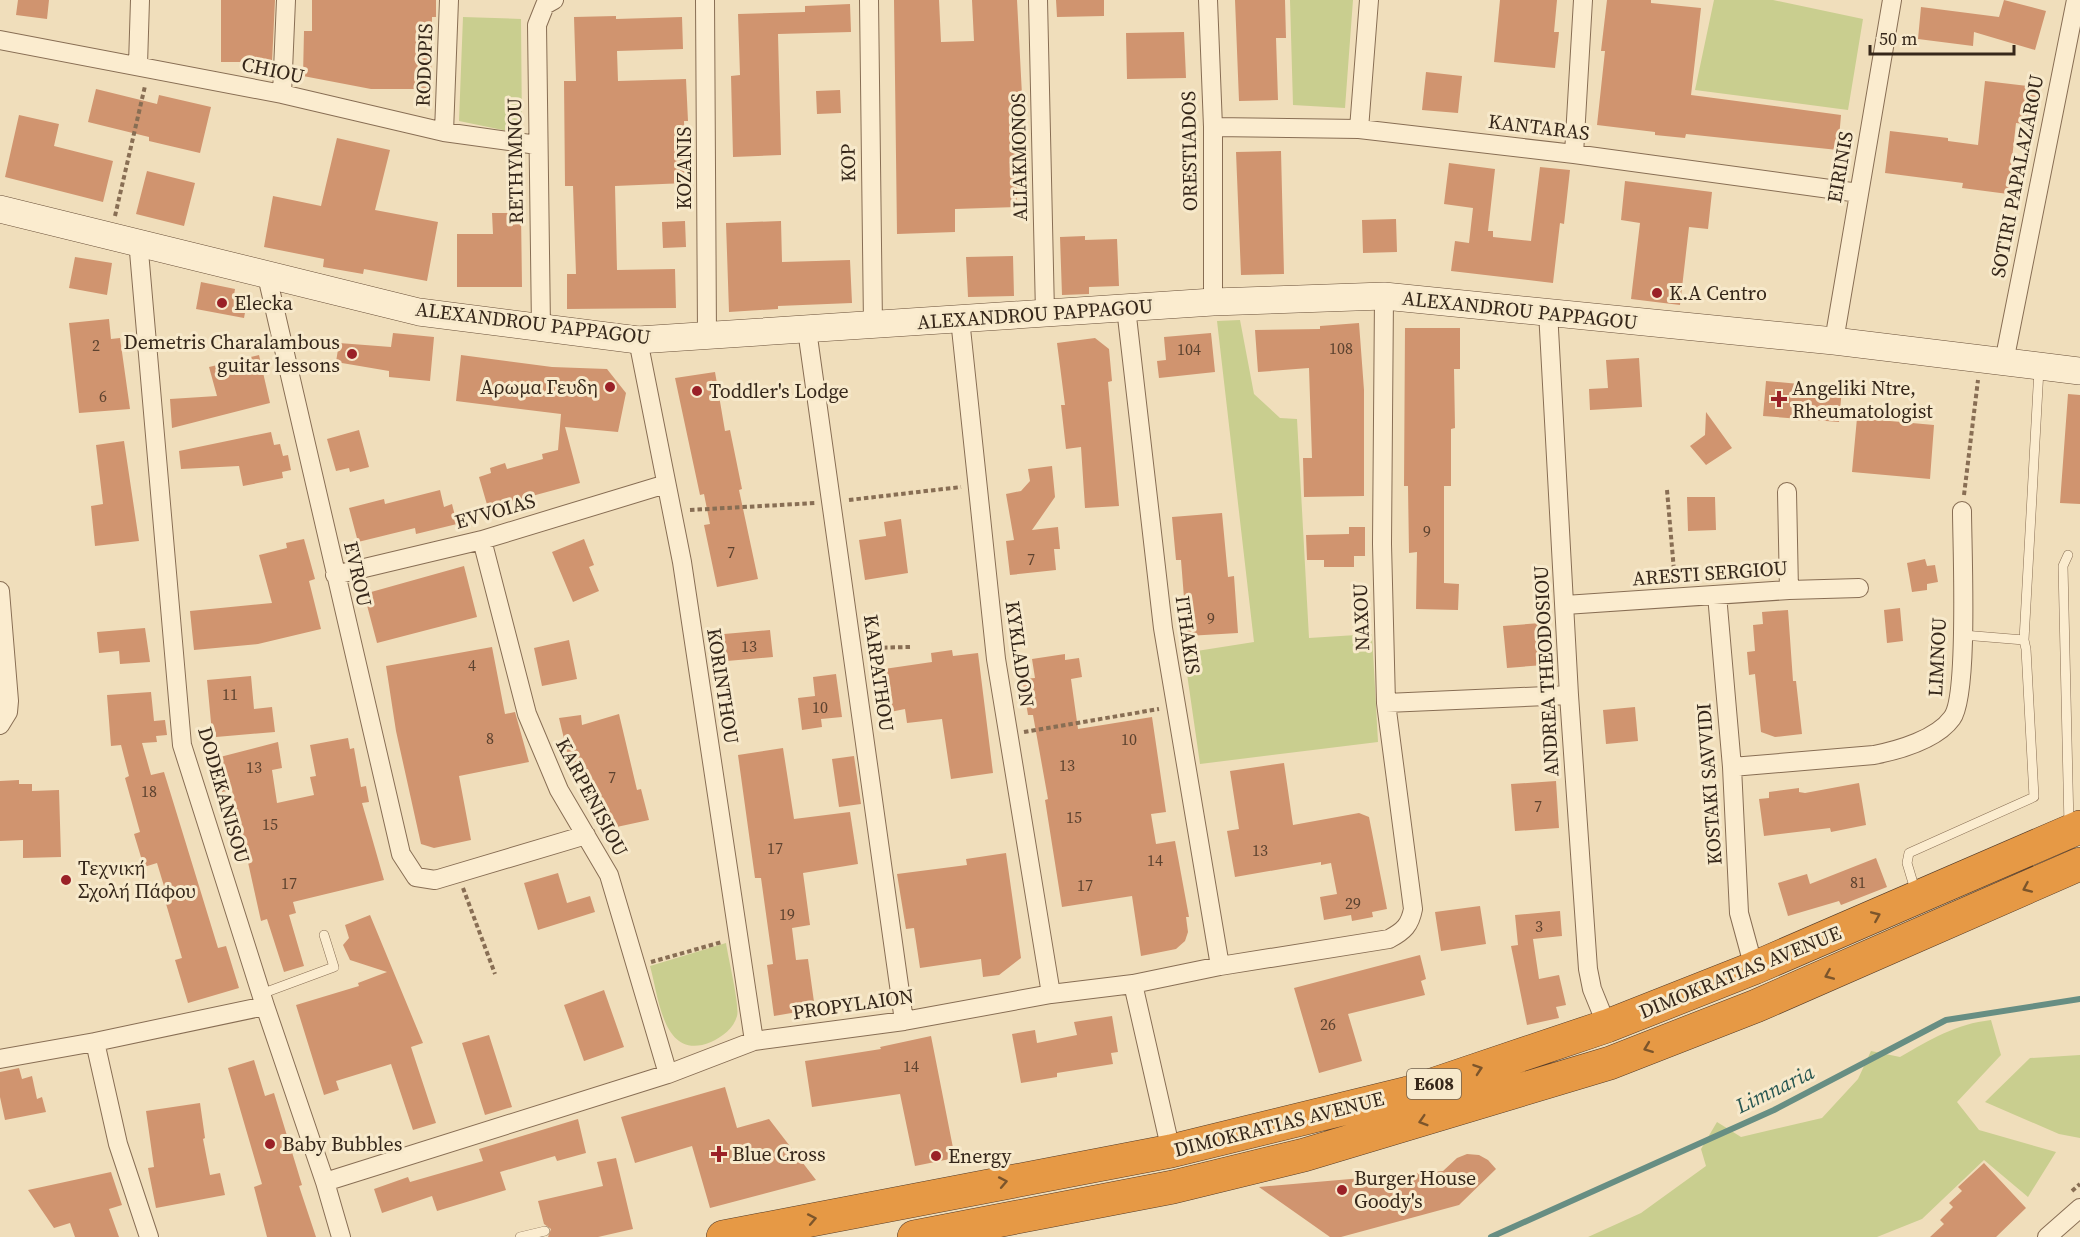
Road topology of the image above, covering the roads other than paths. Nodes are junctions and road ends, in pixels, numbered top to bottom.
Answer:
1 (140, 0) edge
2 (286, 0) edge
3 (449, 0) edge
4 (554, 0) edge
5 (705, 0) edge
6 (868, 0) edge
7 (1038, 0) edge
8 (1208, 0) edge
9 (1369, 0) edge
10 (1583, 0) edge
11 (1892, 0) edge
12 (2076, 0) edge
13 (0, 40) edge
14 (144, 66) junction
15 (282, 94) junction
16 (1212, 127) junction
17 (1359, 129) junction
18 (444, 132) junction
19 (537, 145) junction
20 (1574, 154) junction
21 (1858, 193) junction
22 (0, 209) edge
23 (138, 240) junction
24 (267, 276) junction
25 (1384, 296) junction
26 (1213, 302) junction
27 (1125, 308) junction
28 (1548, 311) junction
29 (1046, 313) junction
30 (960, 319) junction
31 (873, 325) junction
32 (541, 328) junction
33 (807, 330) junction
34 (707, 335) junction
35 (638, 340) junction
36 (1834, 341) junction
37 (1992, 360) junction
38 (2039, 366) junction
39 (2080, 371) edge
40 (666, 484) junction
41 (1787, 492) dead end
42 (1962, 511) road end
43 (482, 540) junction
44 (2068, 555) dead end
45 (335, 575) junction
46 (1858, 588) dead end
47 (1789, 590) junction
48 (0, 591) edge
49 (1717, 595) junction
50 (1565, 605) junction
51 (1963, 635) junction
52 (2024, 639) junction
53 (1569, 695) junction
54 (1386, 703) junction
55 (0, 725) edge
56 (1732, 767) junction
57 (2075, 830) edge
58 (586, 835) junction
59 (2077, 871) edge
60 (1918, 898) junction
61 (1402, 932) joint
62 (324, 935) dead end
63 (1220, 966) junction
64 (1754, 968) junction
65 (1133, 984) junction
66 (1051, 994) junction
67 (263, 1000) junction
68 (904, 1021) junction
69 (1607, 1026) junction
70 (754, 1041) junction
71 (95, 1042) junction
72 (0, 1059) edge
73 (668, 1074) junction
74 (1172, 1151) junction
75 (325, 1182) junction
76 (2080, 1208) edge
77 (545, 1231) dead end
78 (737, 1235) edge
79 (149, 1237) edge
80 (341, 1237) edge
81 (520, 1237) edge
82 (914, 1237) edge
83 (2047, 1237) edge

1 - 14 street
2 - 15 street
3 - 18 street, RODOPIS
4 - 19 street, RETHYMNOU
5 - 34 street, KOZANIS
6 - 31 street, KOP
7 - 29 street, ALIAKMONOS
8 - 16 street, ORESTIADOS
9 - 17 street
10 - 20 street
11 - 21 street, EIRINIS
12 - 37 street, SOTIRI PAPALAZAROU
13 - 14 street, CHIOU
14 - 15 street, CHIOU
15 - 18 street, CHIOU
16 - 17 street, KANTARAS
16 - 26 street, ORESTIADOS
17 - 20 street, KANTARAS
18 - 19 street, CHIOU
19 - 32 street, RETHYMNOU
20 - 21 street, KANTARAS
21 - 36 street, EIRINIS
22 - 23 street, ALEXANDROU PAPPAGOU
23 - 24 street, ALEXANDROU PAPPAGOU
23 - 67 street, DODEKANISOU
24 - 32 street, ALEXANDROU PAPPAGOU
24 - 45 street, EVROU
25 - 26 street, ALEXANDROU PAPPAGOU
25 - 28 street, ALEXANDROU PAPPAGOU
25 - 54 street, NAXOU
26 - 27 street, ALEXANDROU PAPPAGOU
27 - 29 street, ALEXANDROU PAPPAGOU
27 - 63 street, ITHAKIS
28 - 36 street, ALEXANDROU PAPPAGOU
28 - 50 street, ANDREA THEODOSIOU
29 - 30 street, ALEXANDROU PAPPAGOU
30 - 31 street, ALEXANDROU PAPPAGOU
30 - 66 street, KYKLADON
31 - 33 street, ALEXANDROU PAPPAGOU
32 - 35 street, ALEXANDROU PAPPAGOU
33 - 34 street, ALEXANDROU PAPPAGOU
33 - 68 street, KARPATHOU
34 - 35 street, ALEXANDROU PAPPAGOU
35 - 40 street, KORINTHOU
36 - 37 street, ALEXANDROU PAPPAGOU
37 - 38 street, ALEXANDROU PAPPAGOU
38 - 39 street, ALEXANDROU PAPPAGOU
38 - 52 lane
40 - 43 street, EVVOIAS
40 - 70 street, KORINTHOU
41 - 47 street
42 - 51 street, LIMNOU
43 - 45 street, EVVOIAS
43 - 58 street, KARPENISIOU
44 - 57 lane
45 - 58 street, EVROU
46 - 47 street, ARESTI SERGIOU
47 - 49 street, ARESTI SERGIOU
48 - 55 street
49 - 50 street, ARESTI SERGIOU
49 - 56 street, KOSTAKI SAVVIDI
50 - 53 street, ANDREA THEODOSIOU
51 - 52 lane
51 - 56 street, LIMNOU
52 - 60 lane
53 - 54 street
53 - 69 street, ANDREA THEODOSIOU
54 - 61 street, NAXOU
56 - 64 street, KOSTAKI SAVVIDI
57 - 60 highway, DIMOKRATIAS AVENUE / E608
58 - 73 street, KARPENISIOU
59 -> 82 highway, DIMOKRATIAS AVENUE / E608
64 -> 60 highway, DIMOKRATIAS AVENUE / E608
61 - 63 street, PROPYLAION
62 - 67 lane
63 - 65 street, PROPYLAION
64 - 69 highway, DIMOKRATIAS AVENUE / E608
65 - 66 street, PROPYLAION
65 - 74 street
66 - 68 street, PROPYLAION
67 - 71 street
67 - 75 street, DODEKANISOU
68 - 70 street, PROPYLAION
74 -> 69 highway, DIMOKRATIAS AVENUE / E608
70 - 73 street, PROPYLAION
71 - 72 street
71 - 79 street
73 - 75 street, PROPYLAION
78 -> 74 highway, DIMOKRATIAS AVENUE / E608
75 - 80 street, DODEKANISOU
76 - 83 street
77 - 81 lane

